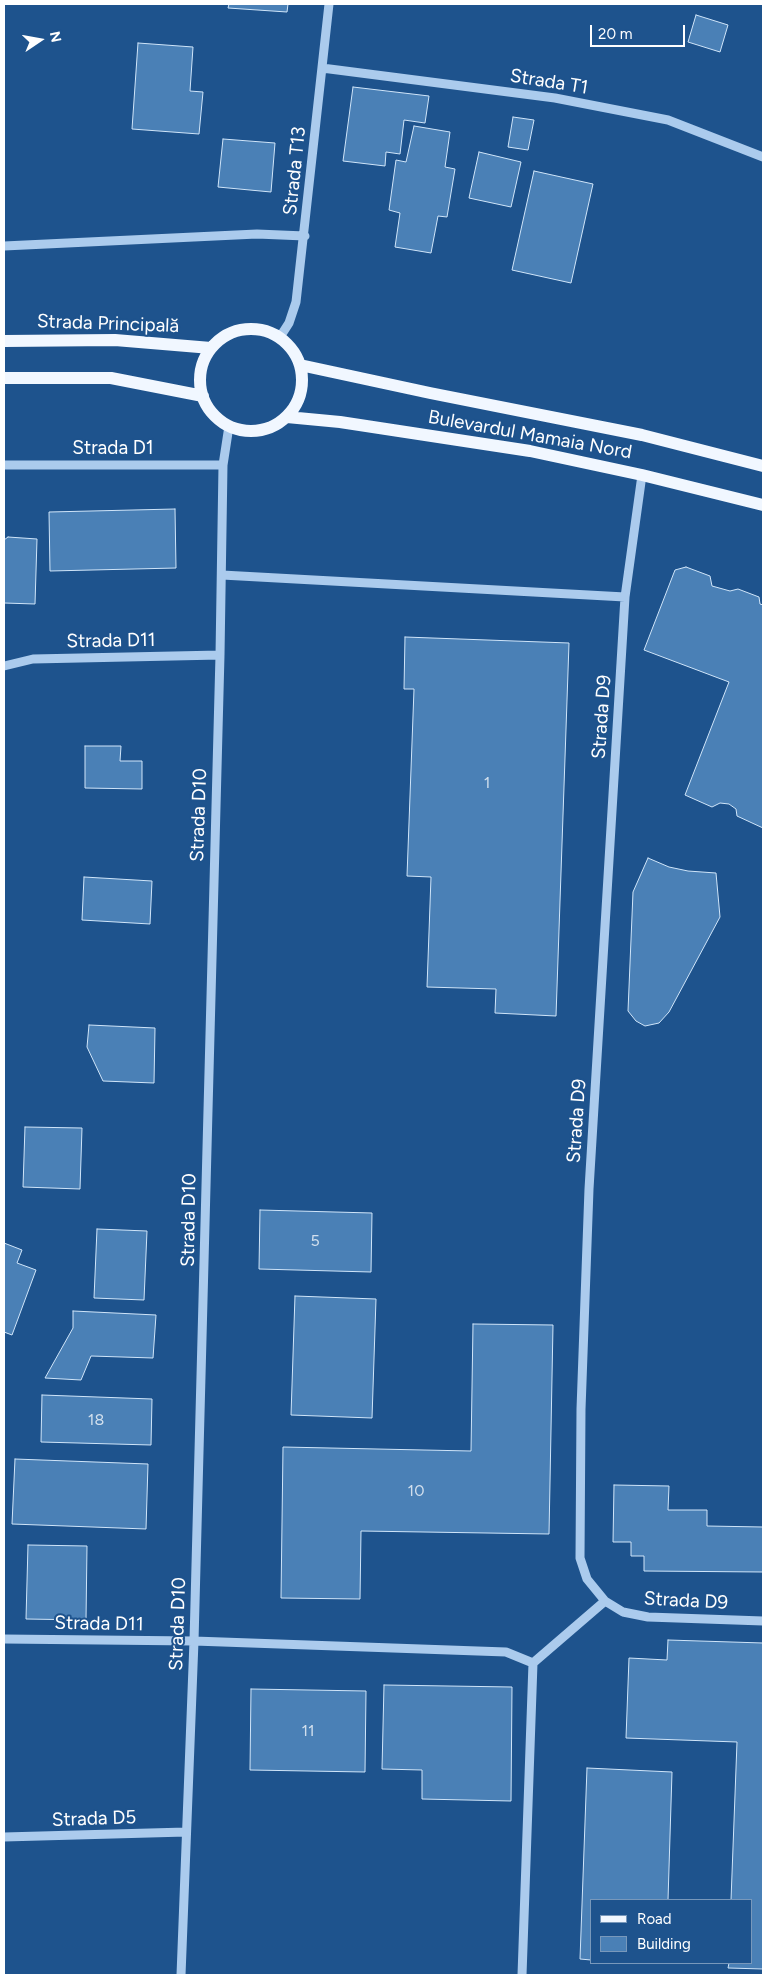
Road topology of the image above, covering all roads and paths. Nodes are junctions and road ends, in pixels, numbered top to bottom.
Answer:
1 (329, 4) edge
2 (322, 68) junction
3 (763, 157) edge
4 (305, 236) junction
5 (4, 246) edge
6 (280, 337) junction
7 (4, 341) edge
8 (211, 348) junction
9 (300, 365) junction
10 (4, 378) edge
11 (203, 396) junction
12 (287, 417) junction
13 (229, 426) junction
14 (4, 465) edge
15 (223, 465) junction
16 (763, 466) edge
17 (642, 475) junction
18 (763, 506) edge
19 (222, 575) junction
20 (625, 597) junction
21 (220, 654) junction
22 (4, 666) edge
23 (605, 1601) junction
24 (763, 1621) edge
25 (4, 1639) edge
26 (194, 1642) junction
27 (533, 1663) junction
28 (186, 1832) junction
29 (4, 1838) edge
30 (181, 1975) edge
31 (522, 1975) edge

1 - 2 street, Strada T13
2 - 3 street, Strada T1
2 - 4 street, Strada T13
4 - 5 street
4 - 6 street, Strada T13
6 - 8 main road
6 - 9 main road
7 - 8 main road, Strada Principală
8 - 11 main road
9 - 12 main road
9 - 16 main road, Bulevardul Mamaia Nord
10 - 11 main road
11 - 13 main road
12 - 13 main road
12 - 17 main road, Bulevardul Mamaia Nord
13 - 15 street, Strada D10
14 - 15 street, Strada D1
15 - 19 street, Strada D10
17 - 18 main road, Bulevardul Mamaia Nord
17 - 20 street, Strada D9
19 - 20 street
19 - 21 street, Strada D10
20 - 23 street, Strada D9
21 - 22 street, Strada D11
21 - 26 street, Strada D10
23 - 24 street, Strada D9
23 - 27 street
25 - 26 street, Strada D11
26 - 27 street, Strada D11
26 - 28 street, Strada D10
27 - 31 street
28 - 29 street, Strada D5
28 - 30 street, Strada D10

